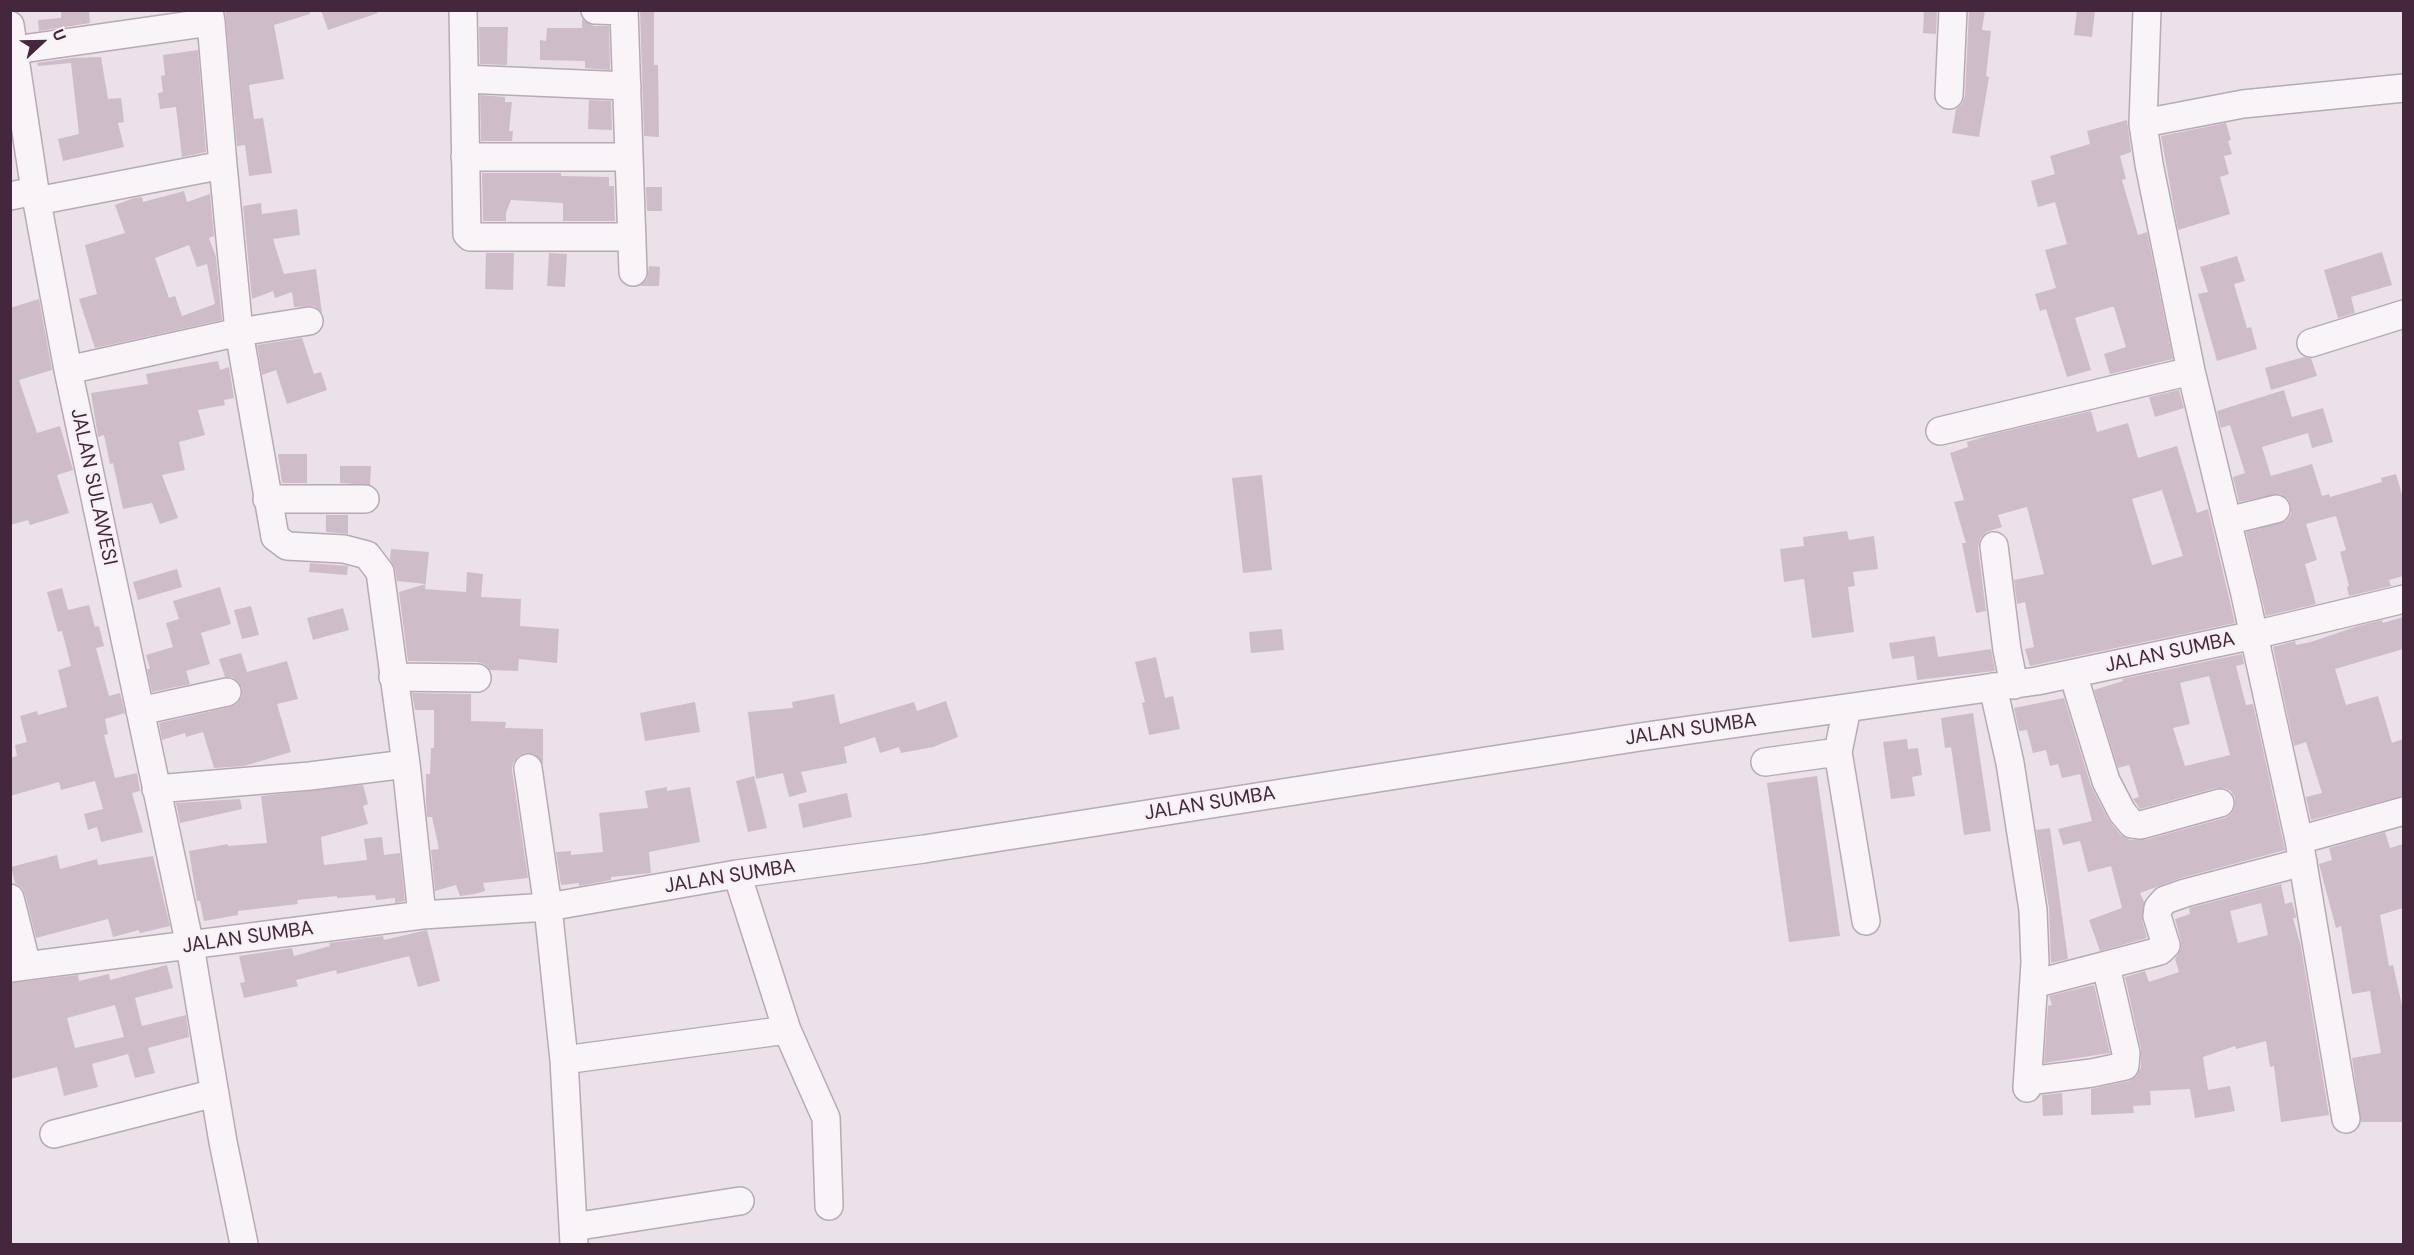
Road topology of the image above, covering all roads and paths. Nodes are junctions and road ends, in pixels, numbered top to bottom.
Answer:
1 (463, 10) edge
2 (596, 10) edge
3 (1953, 10) edge
4 (2147, 10) edge
5 (624, 11) edge
6 (210, 16) edge
7 (13, 38) edge
8 (464, 79) junction
9 (627, 86) junction
10 (2403, 88) edge
11 (1949, 95) dead end
12 (2144, 123) junction
13 (465, 157) junction
14 (629, 157) junction
15 (223, 165) junction
16 (28, 196) edge
17 (632, 237) junction
18 (633, 272) dead end
19 (2403, 314) edge
20 (309, 321) dead end
21 (239, 332) junction
22 (2311, 342) dead end
23 (68, 370) junction
24 (2191, 371) junction
25 (1940, 431) dead end
26 (267, 499) junction
27 (365, 499) dead end
28 (2276, 509) dead end
29 (2227, 521) junction
30 (1994, 546) dead end
31 (2403, 599) edge
32 (2254, 635) junction
33 (2073, 675) junction
34 (393, 677) junction
35 (477, 678) dead end
36 (2003, 686) junction
37 (227, 692) dead end
38 (1847, 708) junction
39 (140, 711) junction
40 (1838, 752) junction
41 (1764, 762) dead end
42 (406, 764) junction
43 (528, 768) dead end
44 (156, 789) junction
45 (2220, 803) dead end
46 (2403, 810) edge
47 (2301, 851) junction
48 (737, 874) junction
49 (10, 897) edge
50 (548, 907) junction
51 (422, 915) junction
52 (1866, 921) dead end
53 (190, 946) junction
54 (2106, 966) junction
55 (19, 967) edge
56 (2034, 984) junction
57 (787, 1030) junction
58 (564, 1060) junction
59 (215, 1093) junction
60 (2346, 1119) dead end
61 (54, 1134) dead end
62 (740, 1201) dead end
63 (829, 1206) dead end
64 (570, 1240) edge
65 (244, 1245) edge

1 - 8 street
2 - 5 street
3 - 11 street
4 - 12 street
5 - 9 street
6 - 7 street
6 - 15 street
7 - 16 street, JALAN SULAWESI
8 - 9 street
8 - 13 street
9 - 14 street
10 - 12 street
12 - 24 street
13 - 14 street
13 - 17 street
14 - 17 street
15 - 16 street
15 - 21 street
16 - 23 street, JALAN SULAWESI
17 - 18 street
19 - 22 street
20 - 21 street
21 - 23 street
21 - 26 street
23 - 39 street, JALAN SULAWESI
24 - 25 street
24 - 29 street
26 - 27 street
26 - 34 street
28 - 29 street
29 - 32 street
30 - 36 street
31 - 32 street, JALAN SUMBA
32 - 33 street, JALAN SUMBA
32 - 47 street
33 - 36 street, JALAN SUMBA
33 - 45 street
34 - 35 street
34 - 42 street
36 - 38 street, JALAN SUMBA
36 - 56 street
37 - 39 street
38 - 40 street
38 - 48 street, JALAN SUMBA
39 - 44 street, JALAN SULAWESI
40 - 41 street
40 - 52 street
42 - 44 street
42 - 51 street
43 - 50 street
44 - 53 street, JALAN SULAWESI
46 - 47 street
47 - 54 street
47 - 60 street
48 - 50 street, JALAN SUMBA
48 - 57 street
49 - 55 street
50 - 51 street, JALAN SUMBA
50 - 58 street
51 - 53 street, JALAN SUMBA
53 - 55 street, JALAN SUMBA
53 - 59 street, JALAN SULAWESI
54 - 56 street
54 - 56 street
57 - 58 street
57 - 63 street
58 - 64 street
59 - 61 street
59 - 65 street, JALAN SULAWESI
62 - 64 street

